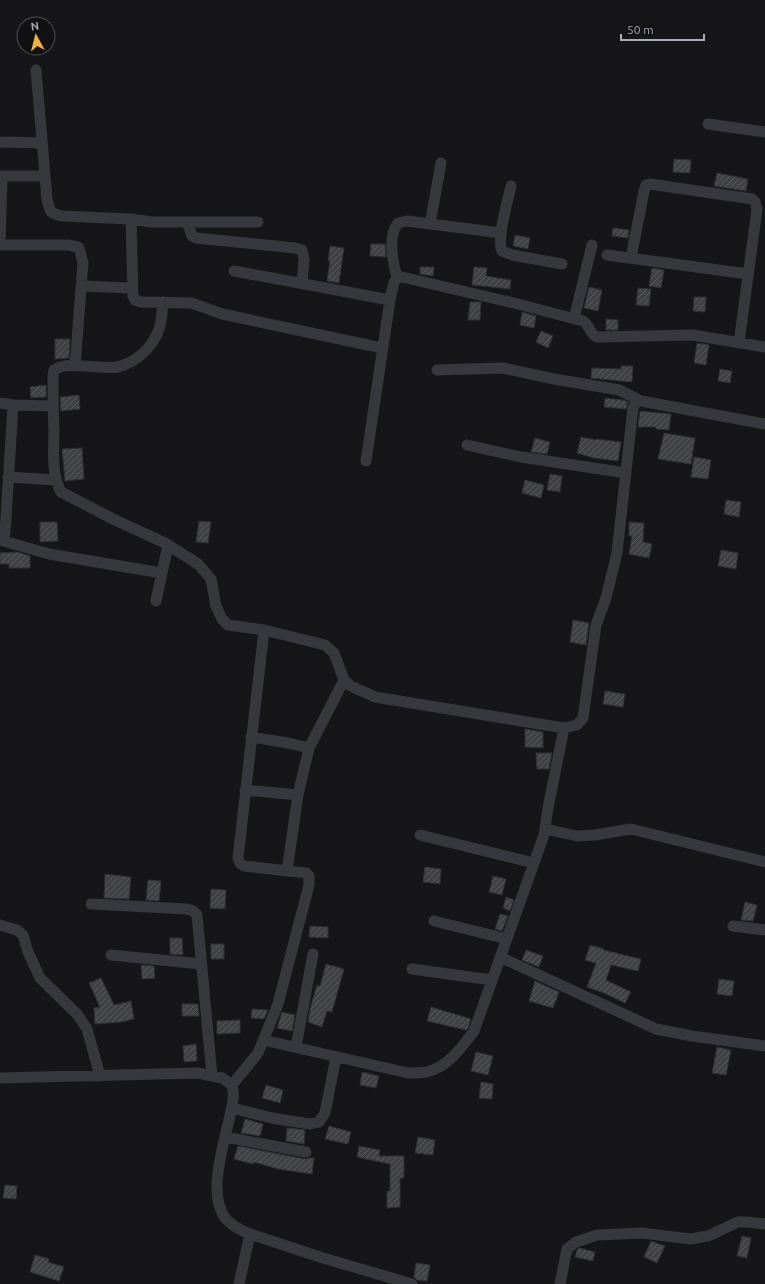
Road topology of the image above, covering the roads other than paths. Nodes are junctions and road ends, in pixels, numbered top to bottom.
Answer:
1 (36, 70) dead end
2 (708, 124) dead end
3 (765, 132) edge
4 (0, 142) edge
5 (42, 142) junction
6 (441, 163) dead end
7 (1, 176) edge
8 (45, 176) junction
9 (511, 186) dead end
10 (131, 219) junction
11 (760, 221) edge
12 (0, 222) edge
13 (187, 222) junction
14 (258, 222) dead end
15 (430, 224) junction
16 (501, 233) junction
17 (0, 245) edge
18 (592, 245) dead end
19 (607, 255) dead end
20 (631, 258) junction
21 (562, 264) dead end
22 (234, 271) dead end
23 (748, 274) junction
24 (397, 278) junction
25 (302, 284) junction
26 (81, 286) junction
27 (132, 288) junction
28 (390, 300) junction
29 (163, 302) junction
30 (574, 319) junction
31 (739, 343) junction
32 (765, 347) edge
33 (382, 348) junction
34 (75, 366) junction
35 (437, 370) dead end
36 (641, 401) junction
37 (0, 403) edge
38 (13, 405) junction
39 (53, 406) junction
40 (765, 424) edge
41 (467, 444) dead end
42 (366, 461) dead end
43 (626, 474) junction
44 (8, 477) junction
45 (56, 480) junction
46 (0, 540) edge
47 (168, 545) junction
48 (162, 573) junction
49 (156, 601) dead end
50 (264, 630) junction
51 (344, 680) junction
52 (564, 728) junction
53 (251, 737) junction
54 (309, 748) junction
55 (245, 790) junction
56 (298, 795) junction
57 (545, 829) junction
58 (420, 835) dead end
59 (765, 862) edge
60 (534, 863) junction
61 (287, 871) junction
62 (92, 904) dead end
63 (434, 921) dead end
64 (0, 925) edge
65 (732, 926) dead end
66 (765, 930) edge
67 (507, 939) junction
68 (314, 954) dead end
69 (111, 955) dead end
70 (500, 957) junction
71 (201, 964) junction
72 (412, 969) dead end
73 (492, 980) junction
74 (263, 1040) junction
75 (765, 1046) edge
76 (296, 1047) junction
77 (336, 1056) junction
78 (100, 1076) junction
79 (212, 1076) junction
80 (0, 1078) edge
81 (232, 1085) junction
82 (232, 1108) junction
83 (225, 1137) junction
84 (306, 1152) dead end
85 (765, 1224) edge
86 (250, 1234) junction
87 (239, 1284) edge
88 (412, 1284) edge
89 (560, 1284) edge

1 - 5 street
2 - 3 street
4 - 5 street
5 - 8 street
6 - 15 street
7 - 8 street
7 - 12 street
8 - 10 street
9 - 16 street
10 - 13 street
10 - 27 street
11 - 20 street
11 - 23 street
12 - 17 street
13 - 14 street
13 - 25 street
15 - 16 street
15 - 24 street
16 - 21 street
17 - 26 street
18 - 30 street
19 - 20 street
20 - 23 street
22 - 25 street
23 - 31 street
24 - 28 street
24 - 30 street
25 - 28 street
26 - 27 street
26 - 34 street
27 - 29 street
28 - 33 street
29 - 33 street
29 - 34 street
30 - 31 street
31 - 32 street
33 - 42 street
34 - 39 street
35 - 36 street
36 - 40 street
36 - 43 street
37 - 38 street
38 - 39 street
38 - 44 street
39 - 45 street
41 - 43 street
43 - 52 street
44 - 45 street
44 - 46 street
45 - 47 street
46 - 48 street
47 - 48 street
47 - 50 street
48 - 49 street
50 - 51 street
50 - 53 street
51 - 52 street
51 - 54 street
52 - 57 street
53 - 54 street
53 - 55 street
54 - 56 street
55 - 56 street
55 - 61 street
56 - 61 street
57 - 59 street
57 - 60 street
58 - 60 street
60 - 67 street
61 - 74 street
62 - 71 street
63 - 67 street
64 - 78 street
65 - 66 street
67 - 70 street
68 - 76 street
69 - 71 street
70 - 73 street
70 - 75 street
71 - 79 street
72 - 73 street
73 - 77 street
74 - 76 street
74 - 81 street
76 - 77 street
77 - 82 street
78 - 79 street
78 - 80 street
79 - 81 street
81 - 82 street
82 - 83 street
83 - 84 street
83 - 86 street
85 - 89 street
86 - 87 street
86 - 88 street

